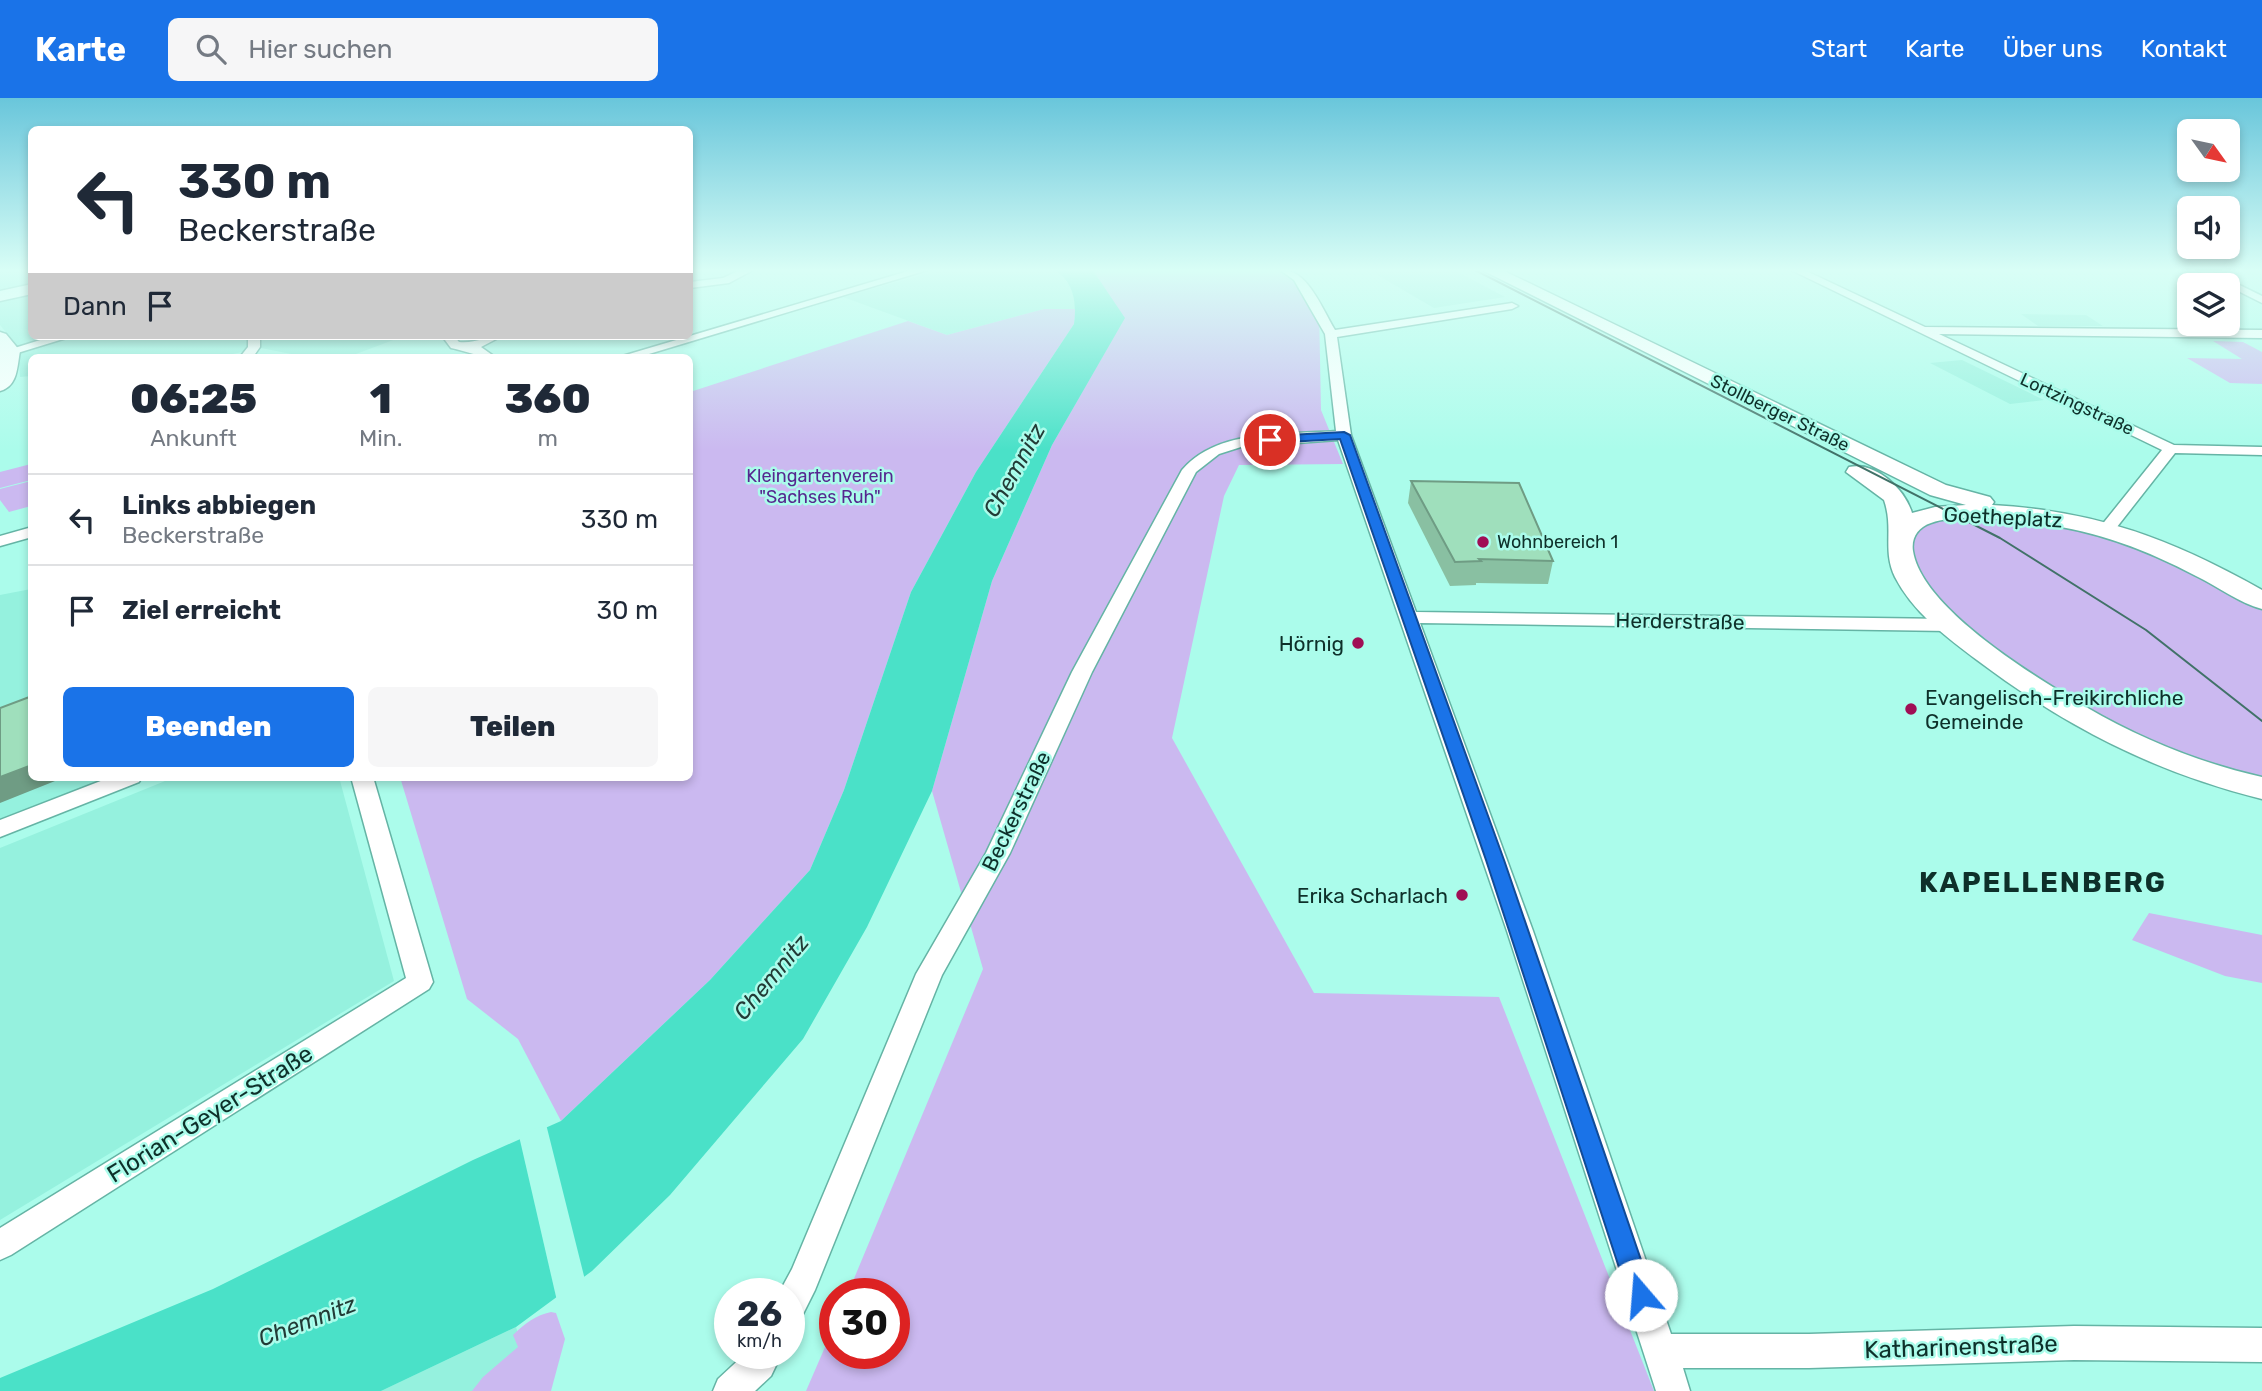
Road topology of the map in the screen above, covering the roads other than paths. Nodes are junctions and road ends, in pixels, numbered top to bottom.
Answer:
1 (716, 329) edge
2 (1328, 329) edge
3 (1361, 329) edge
4 (1581, 329) edge
5 (1611, 329) edge
6 (1920, 330) joint
7 (1331, 334) junction
8 (2262, 334) edge
9 (693, 336) edge
10 (36, 340) edge
11 (452, 340) edge
12 (487, 340) edge
13 (681, 340) edge
14 (6, 344) edge
15 (471, 347) junction
16 (484, 354) edge
17 (635, 354) edge
18 (0, 385) edge
19 (1344, 435) junction
20 (2171, 449) junction
21 (2262, 451) edge
22 (2096, 525) junction
23 (1903, 532) junction
24 (28, 533) edge
25 (0, 541) edge
26 (2262, 601) edge
27 (1410, 617) junction
28 (1950, 625) junction
29 (121, 781) edge
30 (363, 781) edge
31 (2262, 788) edge
32 (0, 829) edge
33 (0, 1245) edge
34 (804, 1278) edge
35 (2262, 1345) edge
36 (1660, 1351) junction
37 (754, 1369) edge
38 (730, 1391) edge
39 (1673, 1391) edge

1 - 9 street
2 - 7 street
3 - 7 street
4 - 23 main road, Stollberger Straße
5 - 22 main road, Stollberger Straße
6 - 8 street
6 - 20 street, Lortzingstraße
7 - 19 street
10 - 14 street
11 - 15 street
12 - 15 street
13 - 17 street
14 - 18 main road
15 - 16 street
19 - 27 street
19 - 34 street, Beckerstraße
20 - 21 street, Lortzingstraße
20 - 22 street
22 - 23 main road, Goetheplatz
22 - 26 main road, Goetheplatz
23 - 28 main road
24 - 25 street
27 - 28 street, Herderstraße
27 - 36 street
28 - 31 main road
29 - 32 street
30 - 33 street, Florian-Geyer-Straße
35 - 36 street, Katharinenstraße
36 - 39 street
37 - 38 street

